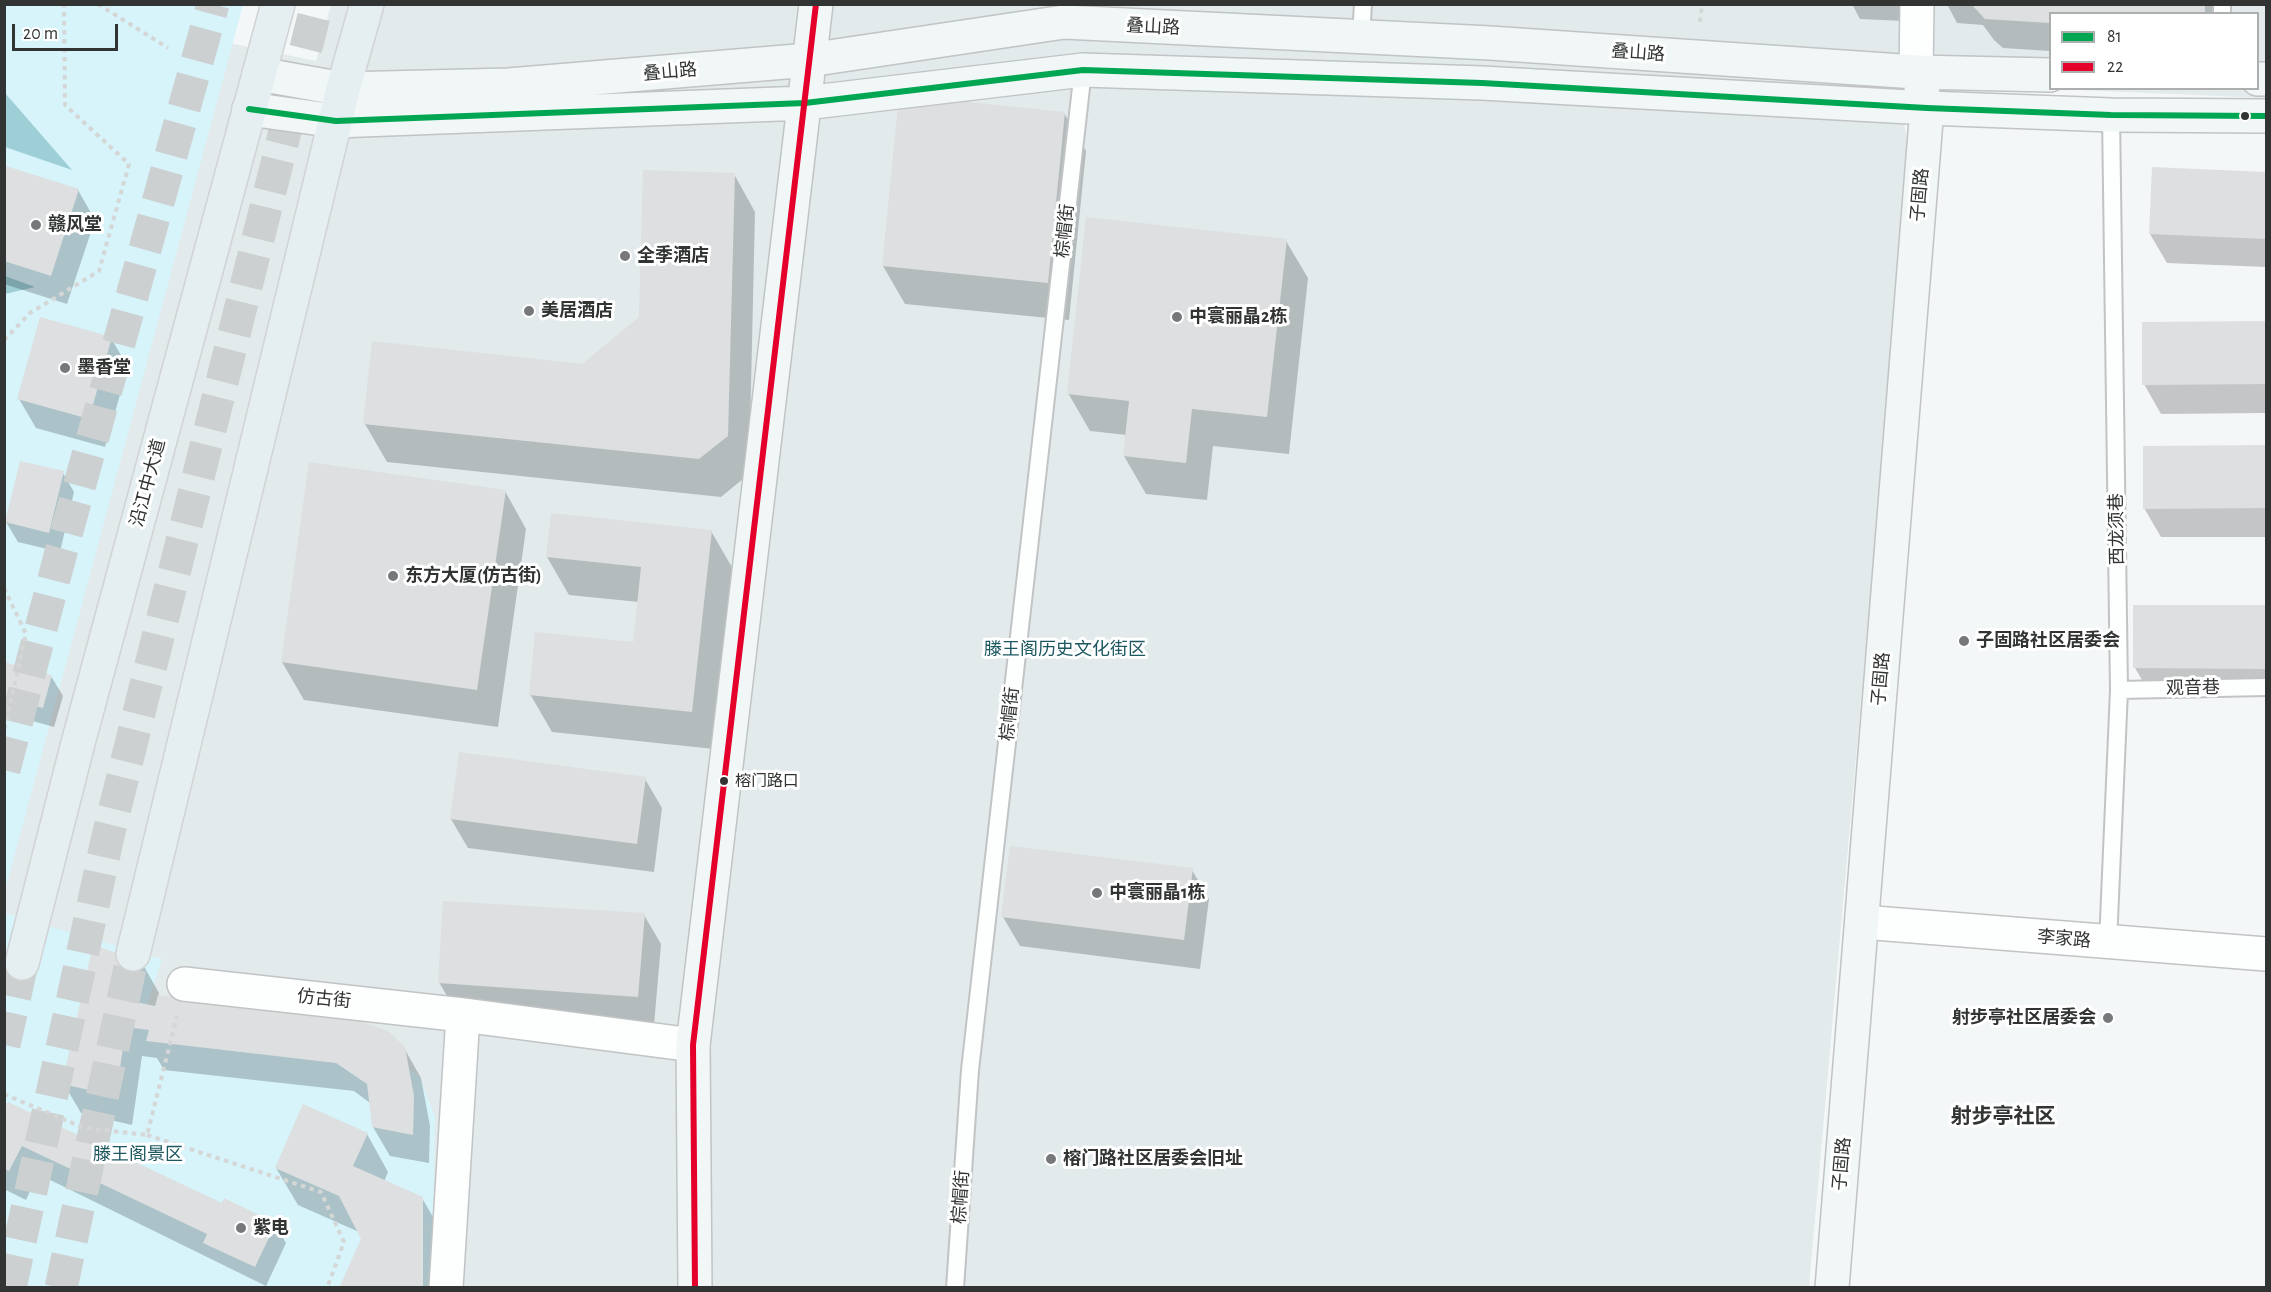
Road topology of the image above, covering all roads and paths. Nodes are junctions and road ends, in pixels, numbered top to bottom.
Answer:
1 (64, 4) edge
2 (98, 4) edge
3 (278, 4) edge
4 (367, 4) edge
5 (816, 4) edge
6 (1363, 4) edge
7 (1917, 4) edge
8 (1065, 14) edge
9 (1361, 37) junction
10 (168, 48) dead end
11 (809, 60) junction
12 (1083, 70) junction
13 (1916, 72) junction
14 (259, 74) junction
15 (2049, 75) edge
16 (343, 89) junction
17 (805, 103) junction
18 (1926, 108) junction
19 (249, 109) junction
20 (2111, 115) junction
21 (2266, 116) edge
22 (336, 121) junction
23 (4, 340) edge
24 (4, 588) edge
25 (2266, 687) edge
26 (2119, 690) junction
27 (4, 731) edge
28 (1862, 922) junction
29 (2108, 943) junction
30 (133, 954) tunnel mouth
31 (2266, 954) edge
32 (22, 963) tunnel mouth
33 (184, 984) joint
34 (463, 1015) junction
35 (693, 1045) junction
36 (4, 1094) edge
37 (147, 1135) junction
38 (327, 1287) edge
39 (446, 1287) edge
40 (695, 1287) edge
41 (956, 1287) edge
42 (1832, 1287) edge

1 - 23 path
2 - 10 path
3 - 14 main road, 沿江中大道
4 - 16 main road
5 - 11 main road
6 - 9 lane
7 - 13 street
8 - 9 main road, 叠山路
8 - 11 main road, 叠山路
9 - 13 main road, 叠山路
11 - 16 main road, 叠山路
11 - 17 main road
12 - 17 main road, 叠山路
12 - 18 main road, 叠山路
12 - 41 lane, 棕帽街
13 - 15 main road, 叠山路
13 - 18 main road, 子固路
14 - 16 main road, 叠山路
14 - 19 main road, 沿江中大道
16 - 22 main road
17 - 22 main road, 叠山路
17 - 35 main road
18 - 20 main road, 叠山路
18 - 28 main road, 子固路
19 - 22 main road, 叠山路
19 - 32 main road, 沿江中大道
20 - 21 main road, 叠山路
20 - 26 lane, 西龙须巷
22 - 30 main road
24 - 27 path
25 - 26 lane, 观音巷
26 - 29 lane, 西龙须巷
28 - 29 street, 李家路
28 - 42 main road, 子固路
29 - 31 street, 李家路
33 - 34 street, 仿古街
33 - 37 path
34 - 35 street, 仿古街
34 - 39 street
35 - 40 main road
36 - 37 path
37 - 38 path

